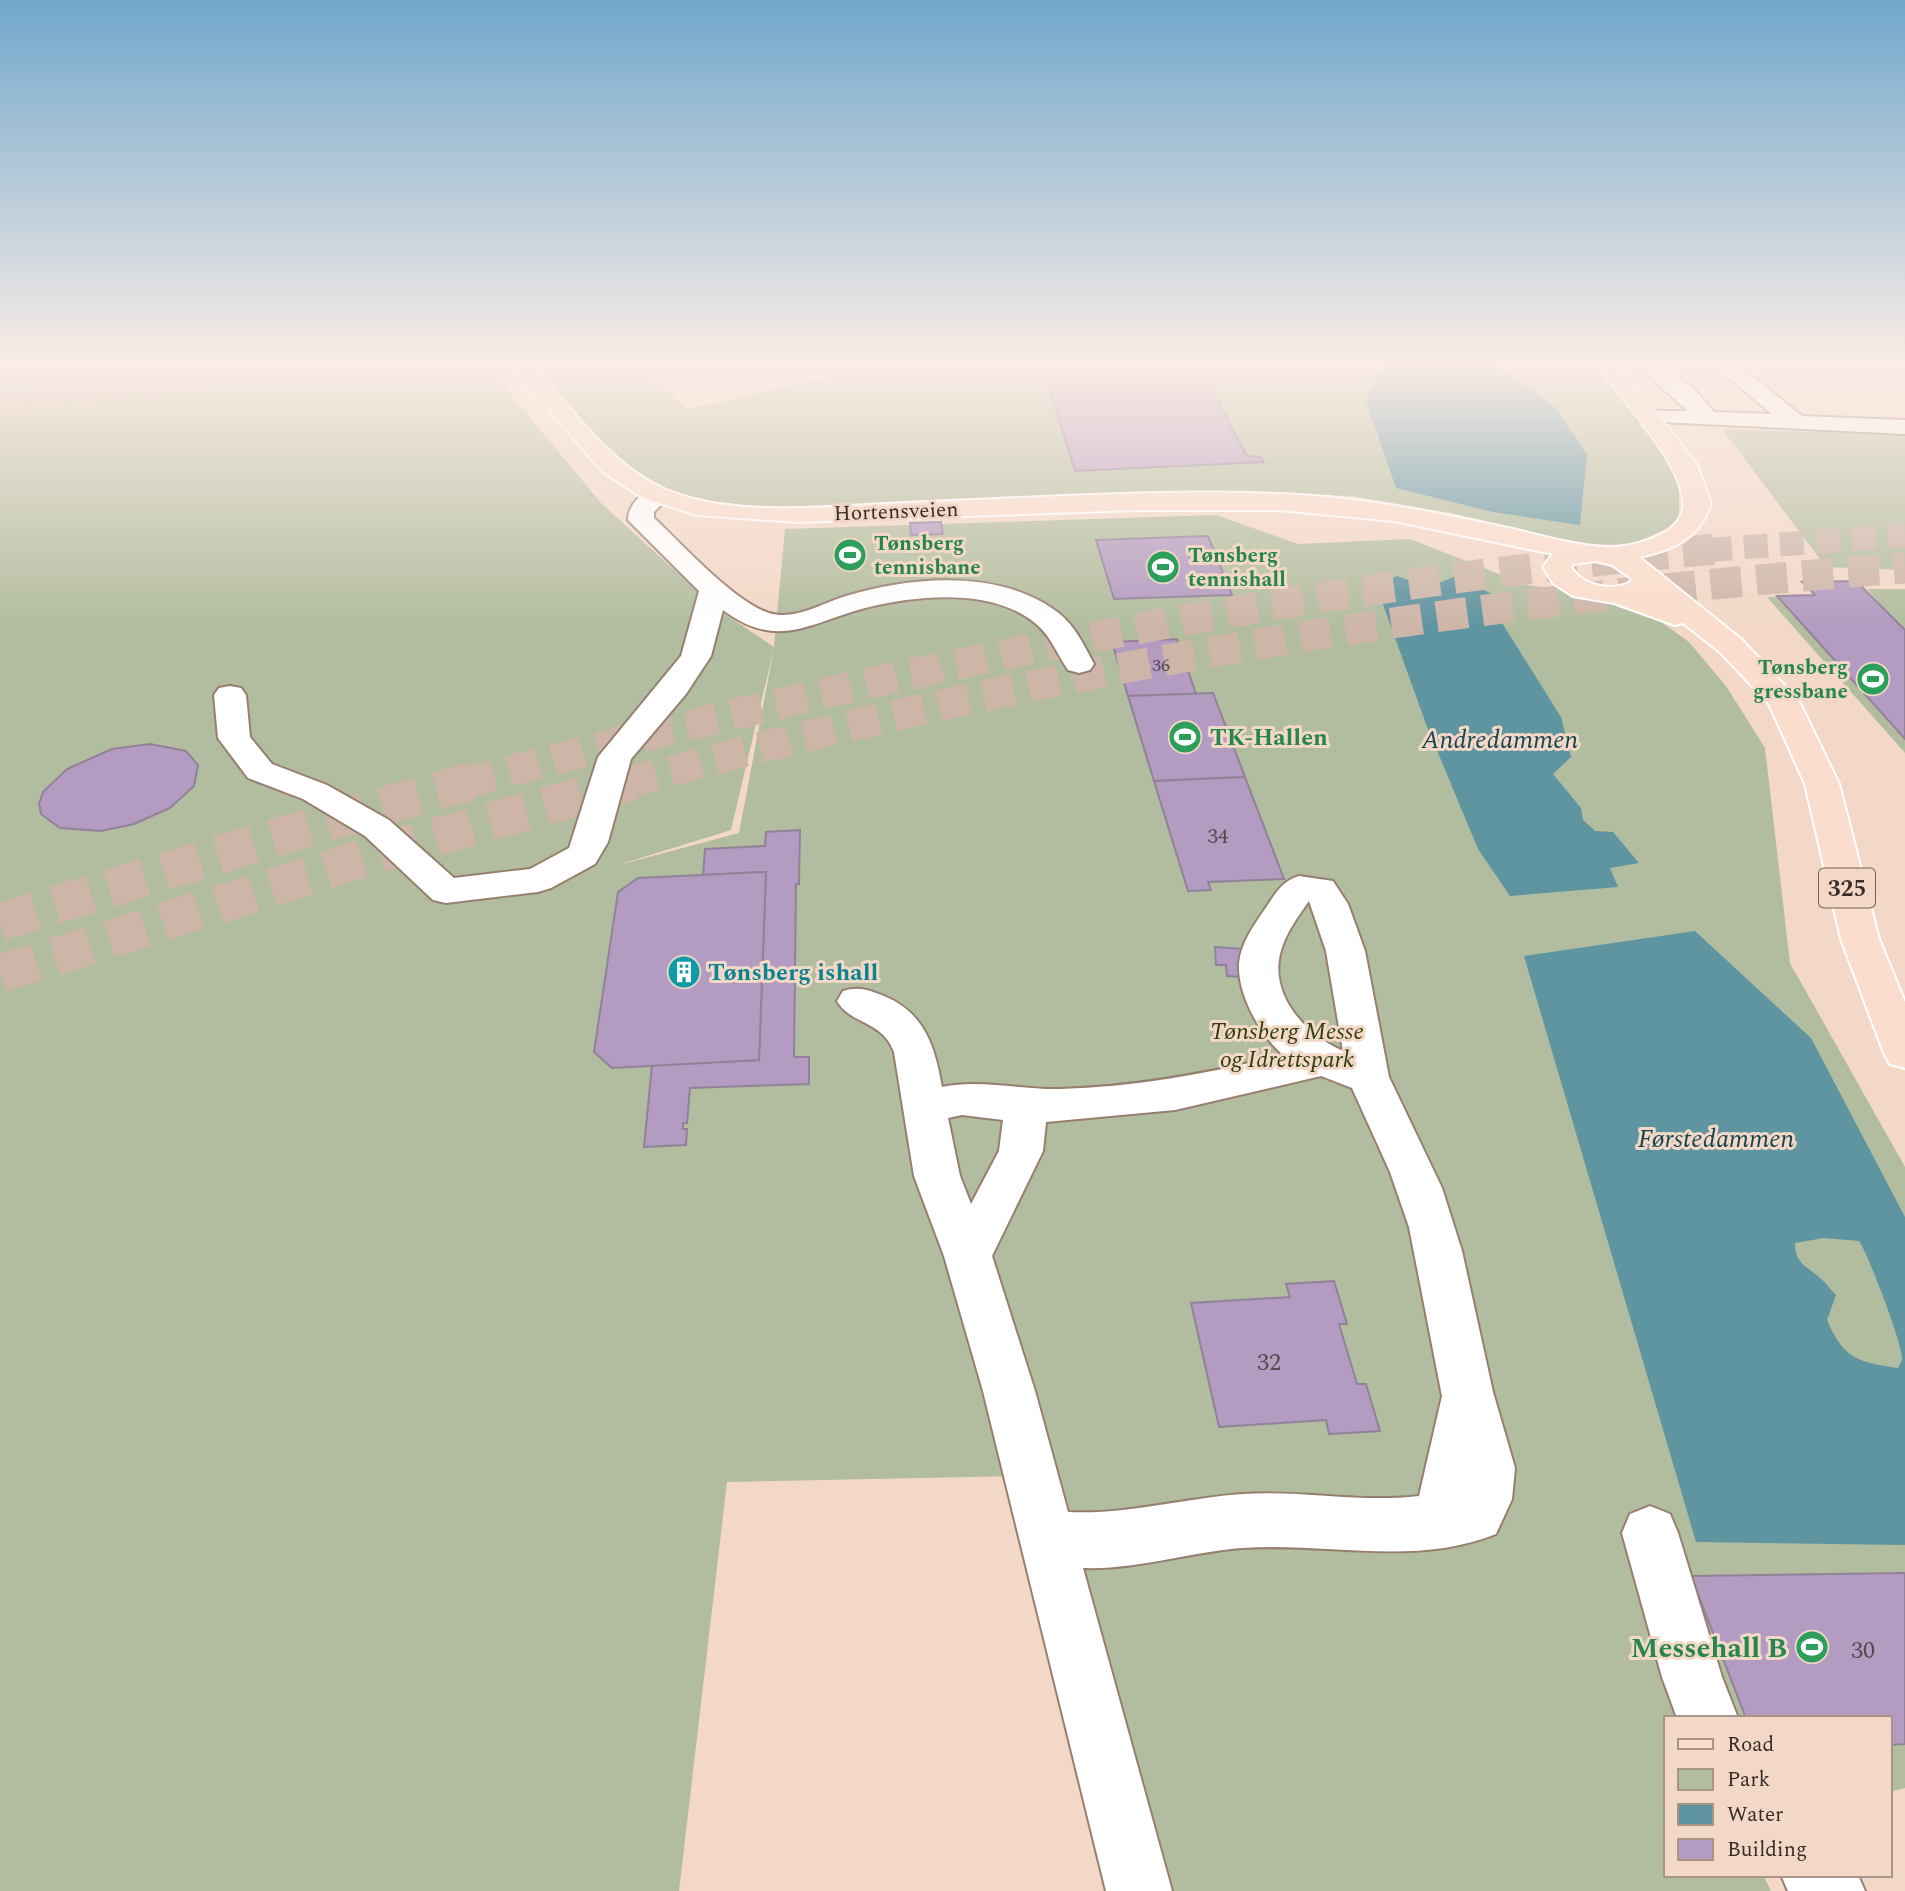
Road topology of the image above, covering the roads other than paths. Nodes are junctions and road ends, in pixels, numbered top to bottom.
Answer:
1 (598, 451) edge
2 (1675, 451) edge
3 (649, 503) junction
4 (1495, 533) junction
5 (1679, 535) junction
6 (1595, 554) junction
7 (1557, 567) junction
8 (1644, 575) junction
9 (714, 589) junction
10 (1618, 594) junction
11 (1079, 664) dead end
12 (230, 695) dead end
13 (1792, 724) junction
14 (857, 1001) dead end
15 (1902, 1040) edge
16 (1320, 1061) junction
17 (1368, 1077) junction
18 (1026, 1106) junction
19 (923, 1107) junction
20 (968, 1256) junction
21 (1650, 1533) dead end
22 (1050, 1539) junction
23 (1707, 1716) edge
24 (1816, 1877) edge
25 (1139, 1891) edge
26 (1832, 1891) edge

1 - 3 main road, Hortensveien / 325
2 - 5 main road
3 - 4 main road, Hortensveien / 325
3 - 9 street
4 - 6 main road, Hortensveien / 325
4 - 7 main road, Hortensveien / 325
5 - 6 main road
5 - 8 main road
6 - 7 main road
6 - 8 main road, 325
7 - 10 main road, 325
8 - 10 main road
8 - 13 main road, 325
9 - 11 street
9 - 12 street
10 - 13 main road, 325
13 - 15 main road, 325
14 - 19 street
16 - 17 street
16 - 17 street
16 - 18 street
17 - 22 street
18 - 19 street
18 - 20 street
19 - 20 street
20 - 22 street
21 - 23 street
22 - 25 street
24 - 26 street

